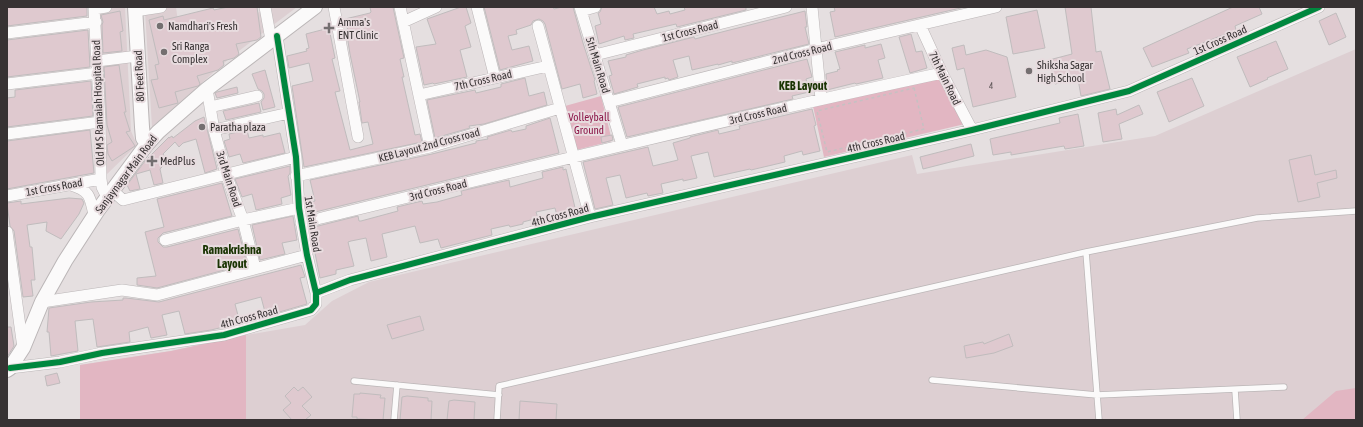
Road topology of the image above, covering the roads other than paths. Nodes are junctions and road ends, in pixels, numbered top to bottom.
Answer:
1 (106, 7) edge
2 (161, 7) edge
3 (265, 7) edge
4 (315, 7) edge
5 (334, 7) edge
6 (400, 7) edge
7 (436, 7) edge
8 (477, 7) edge
9 (595, 7) edge
10 (786, 7) edge
11 (812, 7) edge
12 (996, 7) edge
13 (1319, 7) edge
14 (94, 8) edge
15 (135, 9) edge
16 (581, 9) edge
17 (1302, 11) edge
18 (96, 22) junction
19 (403, 22) junction
20 (920, 24) junction
21 (538, 26) dead end
22 (7, 33) edge
23 (274, 38) junction
24 (816, 49) junction
25 (595, 55) junction
26 (138, 56) junction
27 (97, 61) junction
28 (548, 66) junction
29 (98, 72) junction
30 (942, 73) junction
31 (496, 78) junction
32 (7, 84) edge
33 (207, 89) junction
34 (1129, 91) joint
35 (419, 95) junction
36 (257, 96) dead end
37 (821, 99) junction
38 (609, 102) junction
39 (210, 107) junction
40 (560, 108) junction
41 (289, 113) junction
42 (100, 122) junction
43 (214, 130) junction
44 (972, 130) junction
45 (7, 134) edge
46 (358, 137) dead end
47 (147, 144) junction
48 (622, 145) junction
49 (430, 147) junction
50 (296, 157) junction
51 (574, 157) junction
52 (226, 174) junction
53 (296, 176) junction
54 (101, 179) junction
55 (70, 184) junction
56 (109, 194) junction
57 (7, 196) edge
58 (299, 208) junction
59 (1356, 211) edge
60 (94, 215) junction
61 (590, 217) junction
62 (243, 220) junction
63 (301, 223) junction
64 (7, 232) edge
65 (165, 240) dead end
66 (1086, 252) junction
67 (307, 255) junction
68 (255, 268) junction
69 (316, 293) junction
70 (42, 302) junction
71 (23, 348) junction
72 (8, 369) edge
73 (932, 380) dead end
74 (354, 381) dead end
75 (397, 385) junction
76 (1284, 388) dead end
77 (1235, 390) junction
78 (499, 395) junction
79 (1097, 396) junction
80 (394, 420) edge
81 (497, 420) edge
82 (1099, 420) edge
83 (1236, 420) edge

1 - 14 street
2 - 15 street
3 - 23 street, 1st Main Road
4 - 23 street, Sanjaynagar Main Road
5 - 46 street
6 - 19 street
7 - 19 street
8 - 31 street
9 - 16 street
10 - 25 street, 1st Cross Road
11 - 24 street
12 - 20 street, 2nd Cross Road
13 - 17 street, 1st Cross Road
14 - 18 street, Old M S Ramaiah Hospital Road
15 - 26 street, 80 Feet Road
16 - 25 street, 5th Main Road
17 - 34 street, 1st Cross Road
18 - 22 street
18 - 27 street, Old M S Ramaiah Hospital Road
19 - 35 street
20 - 24 street, 2nd Cross Road
20 - 30 street, 7th Main Road
21 - 28 street
23 - 33 street, Sanjaynagar Main Road
23 - 41 street, 1st Main Road
24 - 37 street
24 - 38 street, 2nd Cross Road
25 - 38 street, 5th Main Road
26 - 27 street
26 - 47 street, 80 Feet Road
27 - 29 street, Old M S Ramaiah Hospital Road
28 - 31 street, 7th Cross Road
28 - 40 street
29 - 32 street
29 - 42 street, Old M S Ramaiah Hospital Road
30 - 37 street, 3rd Cross Road
30 - 44 street, 7th Main Road
31 - 35 street, 7th Cross Road
33 - 39 street, 3rd Main Road
33 - 47 street, Sanjaynagar Main Road
34 - 44 street, 4th Cross Road
35 - 49 street
36 - 39 street
37 - 48 street, 3rd Cross Road
38 - 48 street, 5th Main Road
39 - 43 street, 3rd Main Road
40 - 49 street, KEB Layout 2nd Cross road
40 - 51 street
41 - 43 street
41 - 50 street, 1st Main Road
42 - 45 street
42 - 54 street, Old M S Ramaiah Hospital Road
43 - 52 street, 3rd Main Road
44 - 61 street, 4th Cross Road
47 - 56 street, Sanjaynagar Main Road
48 - 51 street, 3rd Cross Road
49 - 53 street, KEB Layout 2nd Cross road
50 - 52 street
50 - 53 street, 1st Main Road
51 - 61 street
51 - 63 street, 3rd Cross Road
52 - 56 street
52 - 62 street, 3rd Main Road
53 - 58 street, 1st Main Road
54 - 55 street, 1st Cross Road
54 - 56 street, Old M S Ramaiah Hospital Road
55 - 57 street, 1st Cross Road
55 - 60 street
56 - 60 street, Sanjaynagar Main Road
58 - 62 street
58 - 63 street, 1st Main Road
59 - 66 lane
60 - 70 street, Sanjaynagar Main Road
61 - 69 street, 4th Cross Road
62 - 65 street
62 - 68 street, 3rd Main Road
63 - 67 street, 1st Main Road
64 - 71 street
66 - 78 lane
66 - 79 lane
67 - 68 street
67 - 69 street, 1st Main Road
68 - 70 street
69 - 72 street, 4th Cross Road
70 - 71 street, Sanjaynagar Main Road
71 - 72 street, Sanjaynagar Main Road
73 - 79 lane
74 - 75 lane
75 - 78 lane
75 - 80 lane
76 - 77 lane
77 - 79 lane
77 - 83 lane
78 - 81 lane
79 - 82 lane

